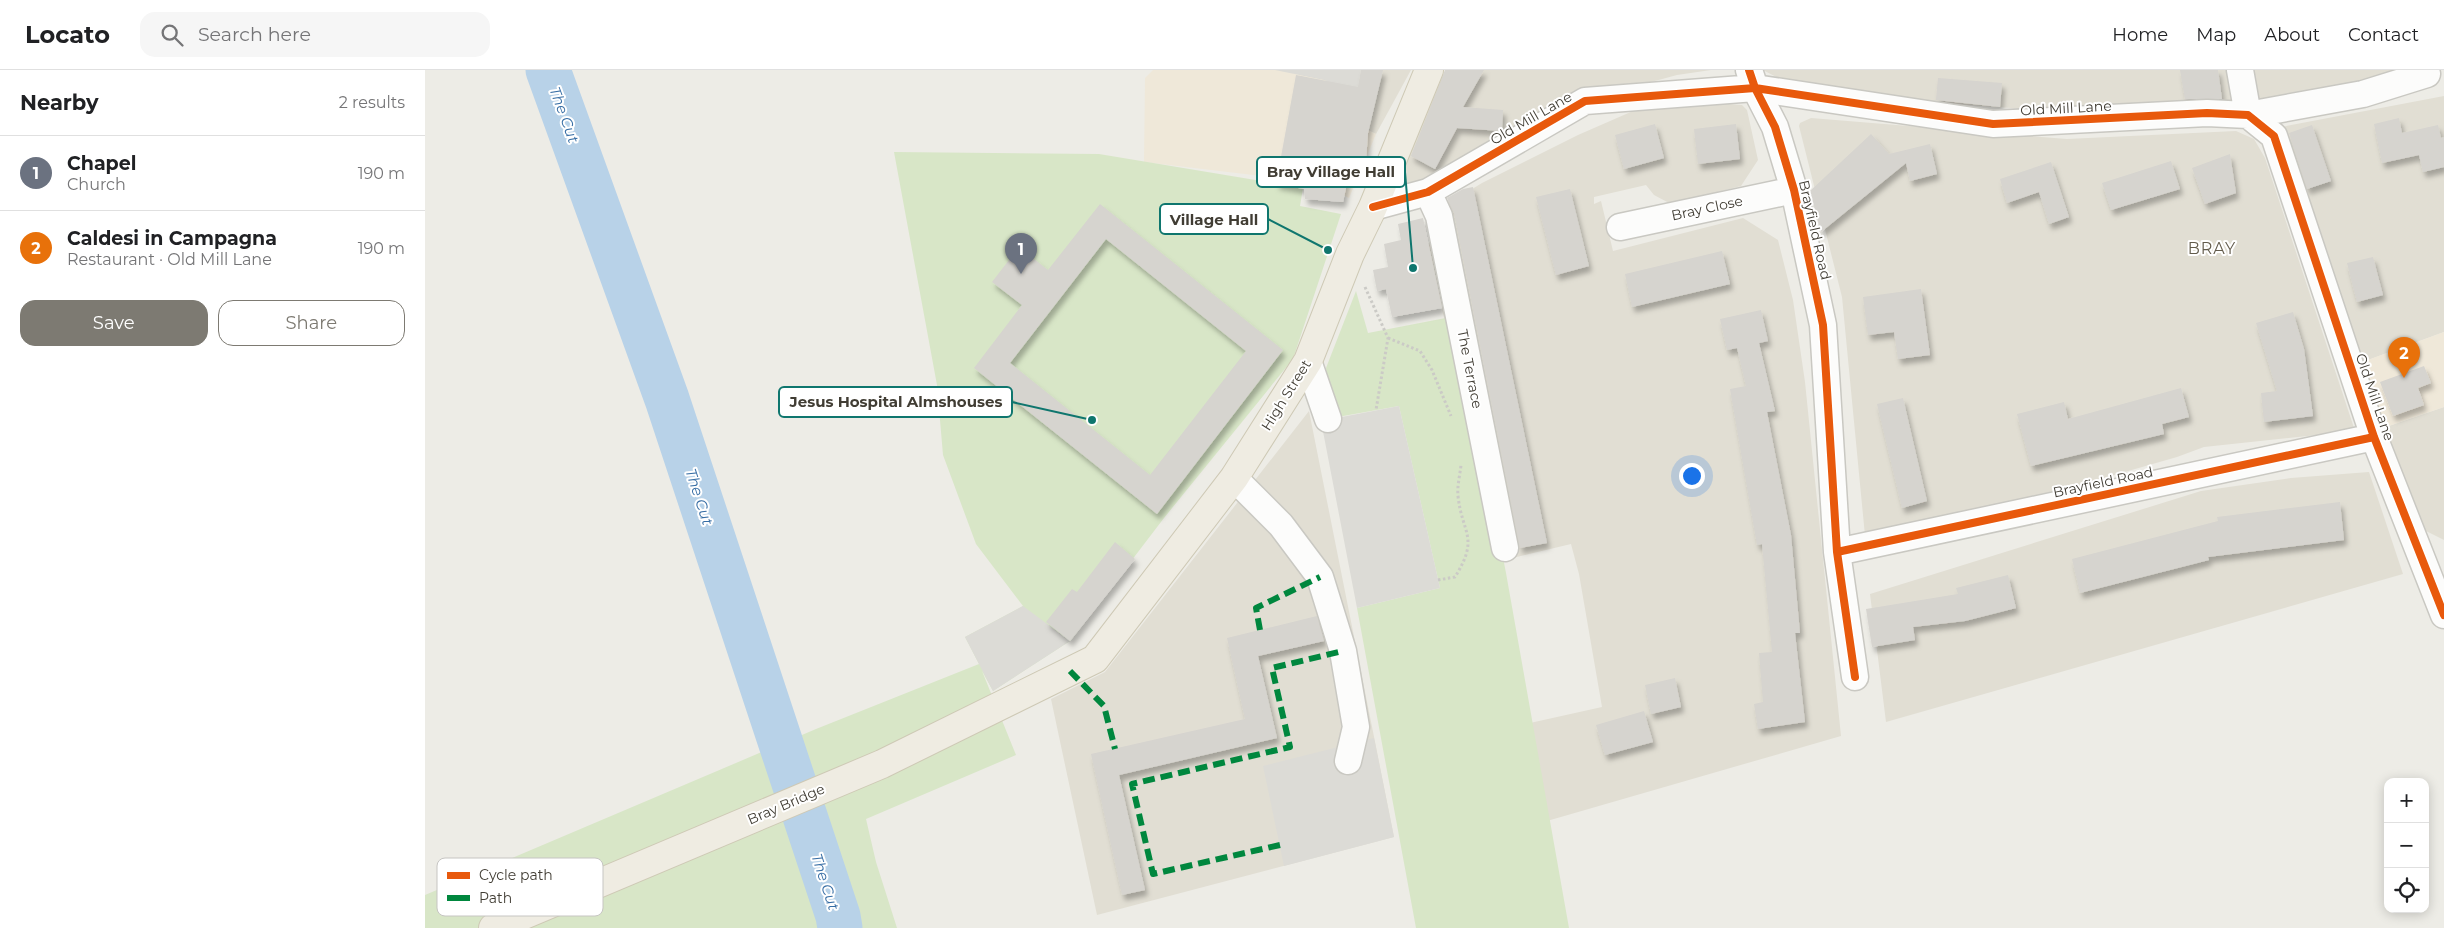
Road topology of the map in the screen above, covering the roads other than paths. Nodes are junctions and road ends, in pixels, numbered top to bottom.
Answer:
1 (1429, 70) edge
2 (2240, 70) edge
3 (2427, 74) dead end
4 (1752, 79) edge
5 (2247, 115) junction
6 (1794, 190) junction
7 (1428, 192) junction
8 (1373, 207) junction
9 (1620, 227) dead end
10 (1308, 361) junction
11 (1328, 419) dead end
12 (2374, 437) junction
13 (1234, 478) junction
14 (1505, 548) dead end
15 (1837, 552) junction
16 (2434, 555) edge
17 (2444, 615) edge
18 (1095, 659) joint
19 (1855, 677) dead end
20 (1347, 761) dead end
21 (603, 881) edge
22 (521, 916) edge
23 (493, 928) edge

1 - 8 main road, High Street
2 - 5 street
3 - 5 street
4 - 5 street, Old Mill Lane
4 - 6 street, Brayfield Road
4 - 7 street, Old Mill Lane
5 - 12 street, Old Mill Lane
6 - 9 street, Bray Close
6 - 15 street, Brayfield Road
7 - 8 street, Old Mill Lane
7 - 14 street, The Terrace
8 - 10 main road, High Street
10 - 11 street
10 - 13 main road, High Street
12 - 15 street, Brayfield Road
12 - 16 street, Old Mill Lane
13 - 18 main road, High Street
13 - 20 street
15 - 19 street, Brayfield Road
16 - 17 street, Old Mill Lane
18 - 21 main road, Bray Bridge
22 - 23 main road, Bray Bridge

